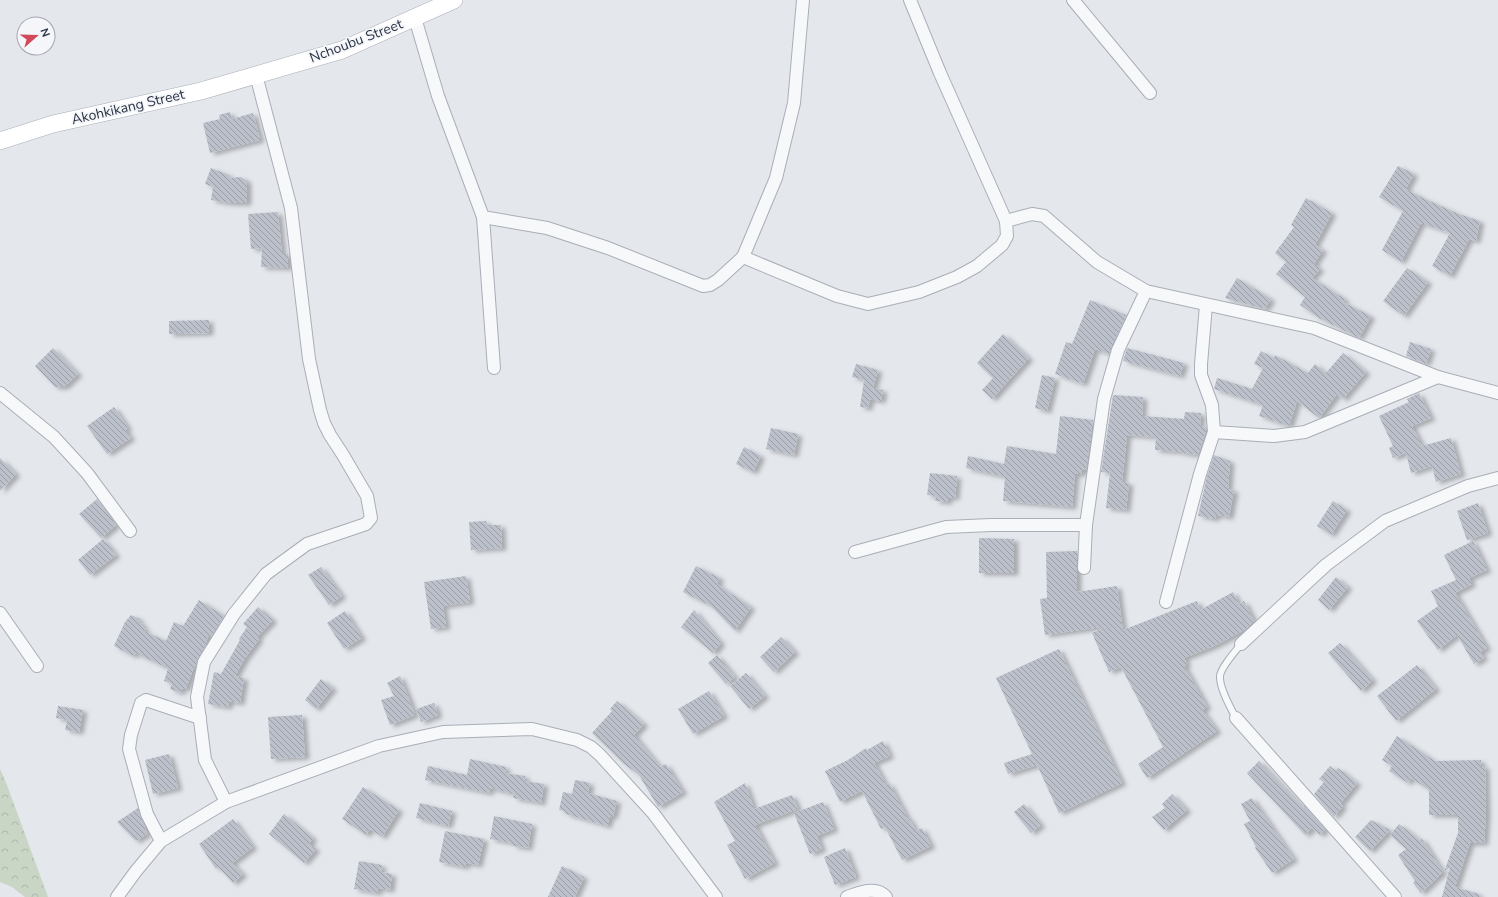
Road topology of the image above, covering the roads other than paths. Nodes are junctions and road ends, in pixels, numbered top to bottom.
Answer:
1 (454, 0) edge
2 (803, 0) edge
3 (910, 0) edge
4 (1073, 0) edge
5 (415, 18) junction
6 (256, 75) junction
7 (1150, 93) dead end
8 (0, 141) edge
9 (483, 217) junction
10 (1006, 221) junction
11 (743, 257) junction
12 (1146, 291) junction
13 (1206, 305) junction
14 (494, 368) dead end
15 (1438, 377) junction
16 (0, 393) edge
17 (1498, 393) edge
18 (1214, 432) junction
19 (1498, 478) edge
20 (1086, 525) junction
21 (130, 531) dead end
22 (855, 552) dead end
23 (1084, 568) dead end
24 (1166, 602) dead end
25 (0, 613) edge
26 (1241, 644) joint
27 (37, 666) dead end
28 (200, 718) junction
29 (1236, 718) joint
30 (226, 802) junction
31 (161, 841) junction
32 (116, 897) edge
33 (716, 897) edge
34 (847, 897) edge
35 (886, 897) edge
36 (1395, 897) edge

1 - 5 street, Nchoubu Street
2 - 11 street
3 - 10 street
4 - 7 street
5 - 6 street, Nchoubu Street
5 - 9 street
6 - 8 street, Akohkikang Street
6 - 28 street
9 - 11 street
9 - 14 street
10 - 11 street
10 - 12 street
12 - 13 street
12 - 20 street
13 - 15 street
13 - 18 street
15 - 17 street
15 - 18 street
16 - 21 street
18 - 24 street
19 - 26 street
20 - 22 street
20 - 23 street
25 - 27 street
26 - 29 lane
28 - 30 street
28 - 31 street
29 - 36 street
30 - 31 street
30 - 33 street
31 - 32 street
34 - 35 street

